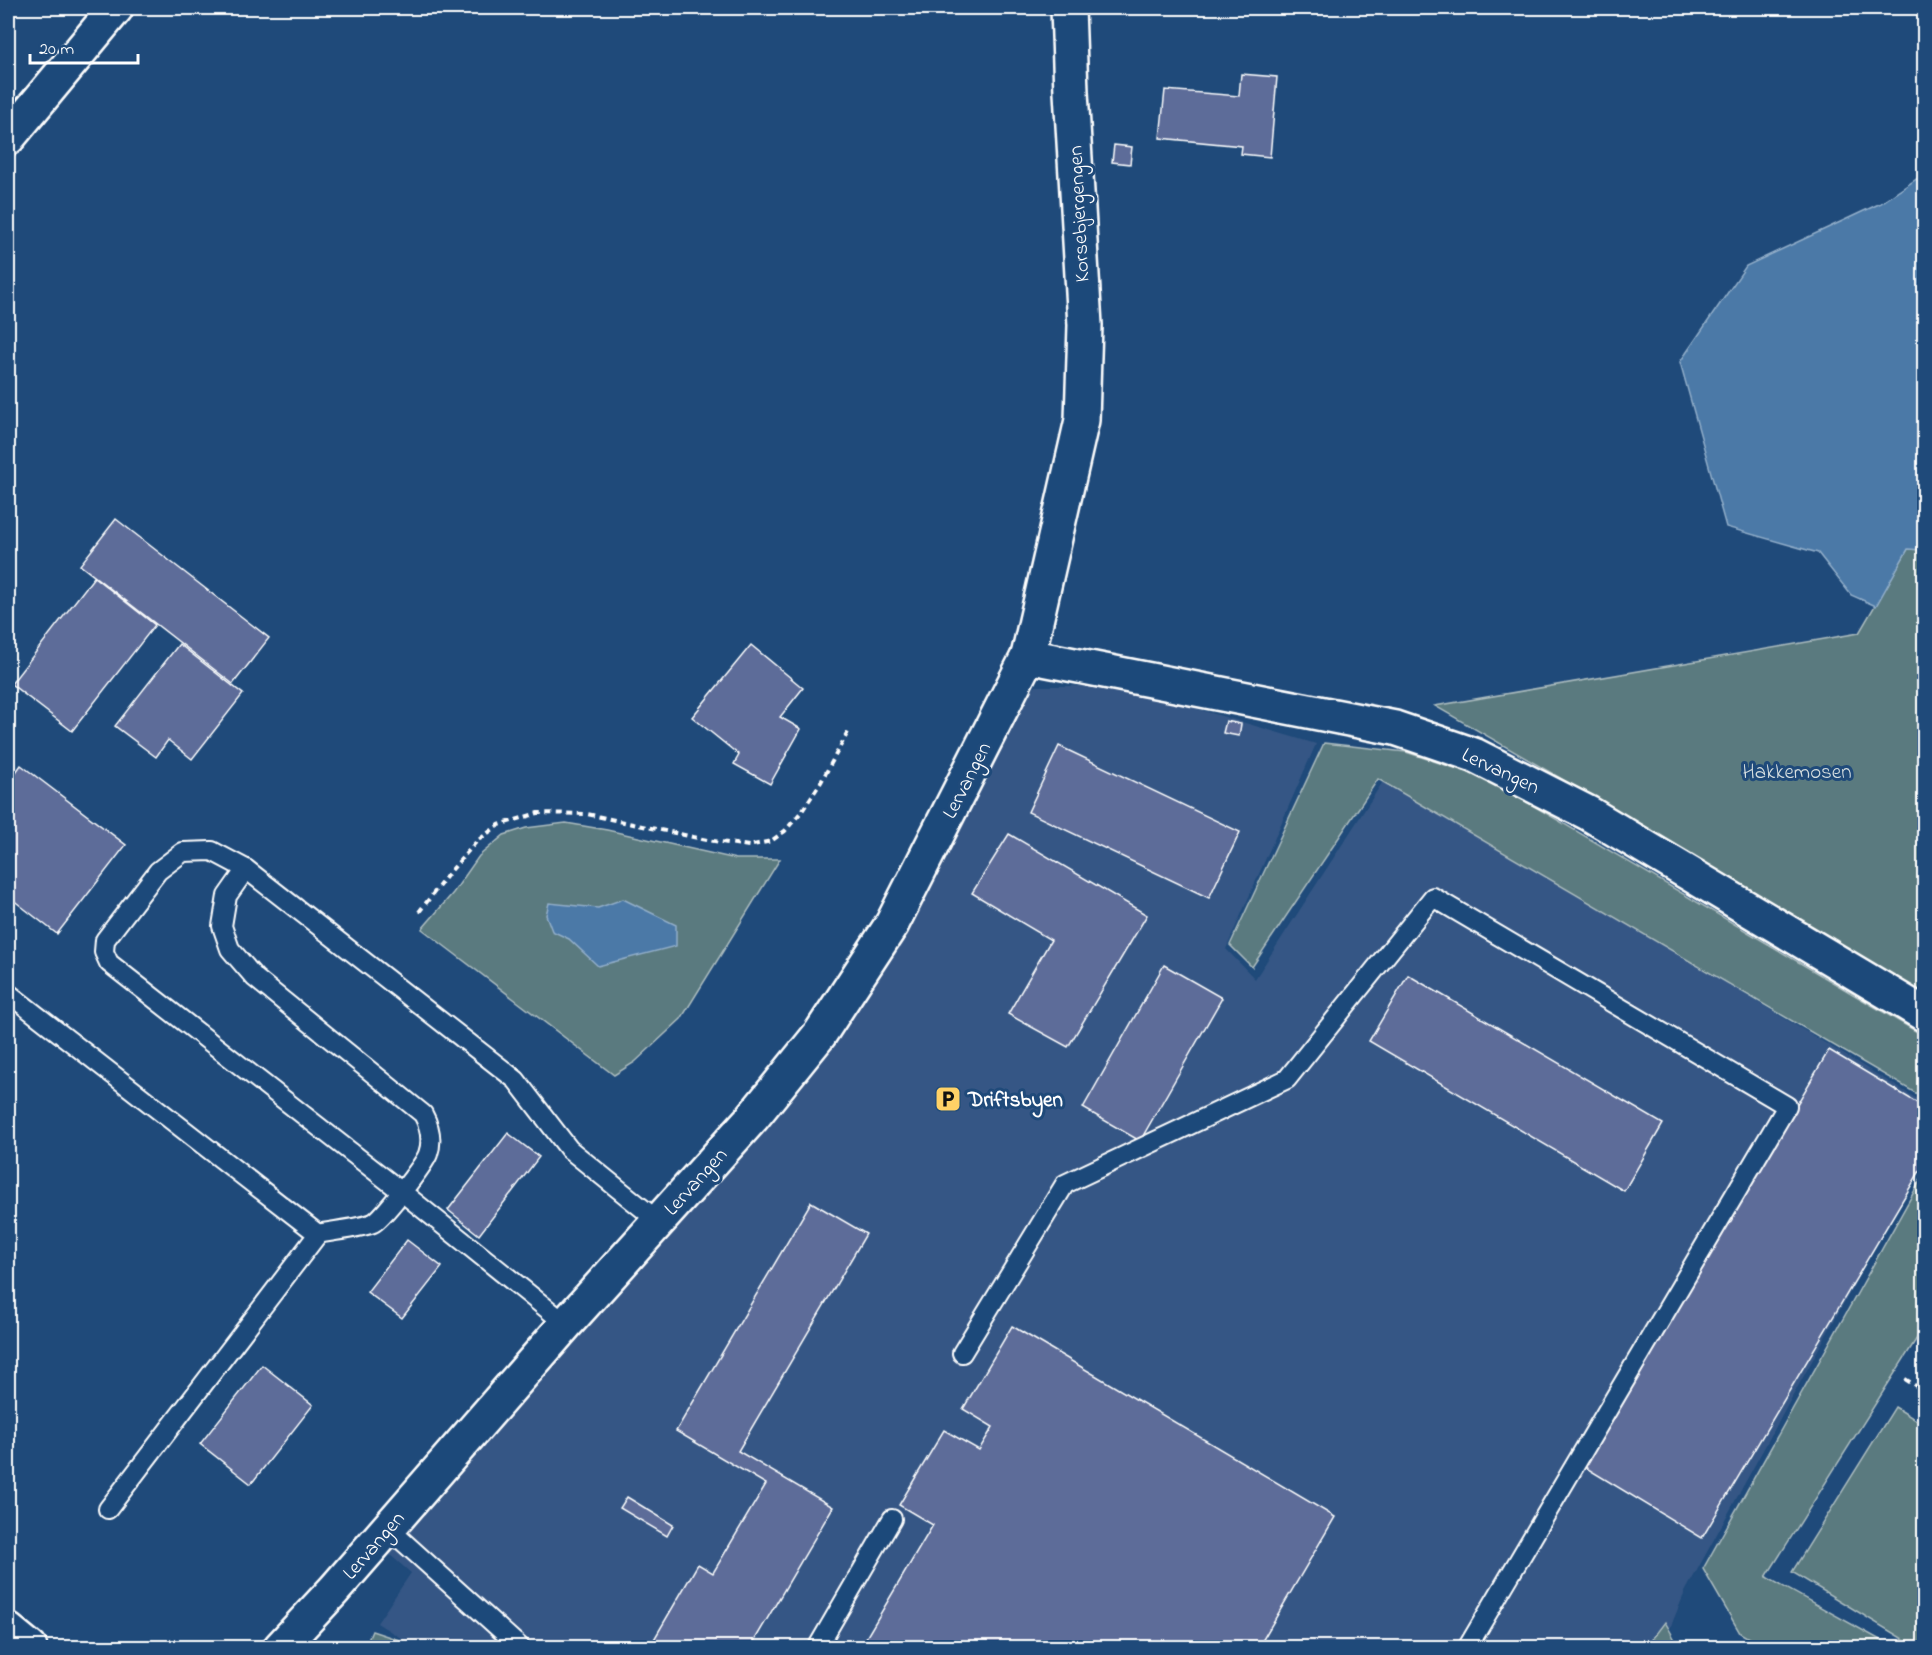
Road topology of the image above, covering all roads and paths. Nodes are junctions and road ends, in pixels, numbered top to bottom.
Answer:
1 (116, 8) edge
2 (1068, 8) edge
3 (8, 138) edge
4 (1082, 420) joint
5 (1028, 656) junction
6 (848, 732) dead end
7 (246, 869) junction
8 (419, 912) dead end
9 (8, 993) edge
10 (1924, 1014) edge
11 (402, 1192) junction
12 (658, 1221) junction
13 (318, 1234) junction
14 (566, 1324) junction
15 (962, 1353) dead end
16 (1905, 1378) dead end
17 (1924, 1391) edge
18 (108, 1509) dead end
19 (892, 1520) dead end
20 (388, 1528) junction
21 (8, 1630) edge
22 (30, 1647) edge
23 (280, 1647) edge
24 (521, 1647) edge
25 (817, 1647) edge
26 (1467, 1647) edge

1 - 3 street
2 - 4 street, Korsebjergengen
4 - 5 street, Lervangen
5 - 10 street, Lervangen
5 - 12 street, Lervangen
6 - 8 path
7 - 11 lane
7 - 11 lane
7 - 12 lane
9 - 13 lane
11 - 13 lane
11 - 14 lane
12 - 14 street, Lervangen
13 - 18 lane
14 - 20 street, Lervangen
15 - 26 lane
16 - 17 path
19 - 25 lane
20 - 23 street, Lervangen
20 - 24 lane
21 - 22 street

